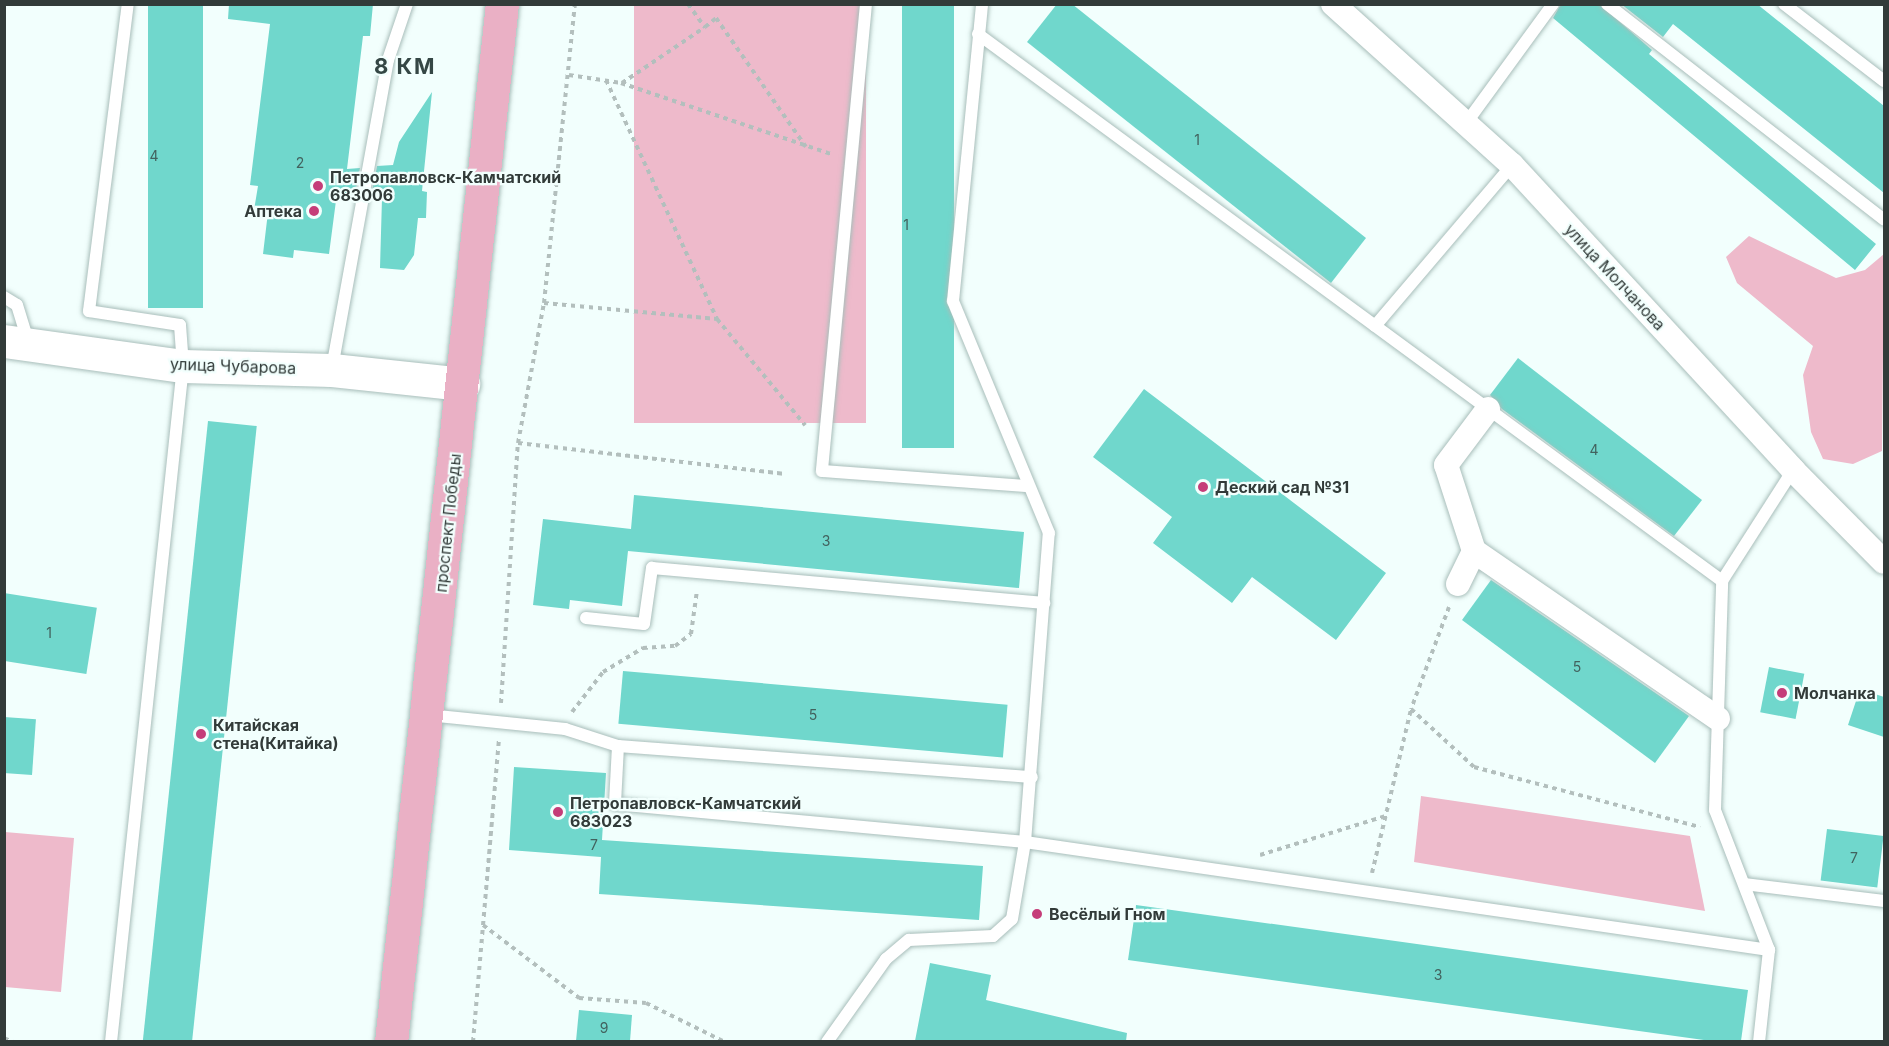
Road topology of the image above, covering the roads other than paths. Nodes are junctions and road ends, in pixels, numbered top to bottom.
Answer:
1 (128, 4) edge
2 (408, 4) edge
3 (501, 4) edge
4 (866, 4) edge
5 (982, 4) edge
6 (1333, 4) edge
7 (1553, 4) edge
8 (1607, 4) edge
9 (1784, 4) edge
10 (978, 34) junction
11 (1884, 81) edge
12 (1467, 122) junction
13 (1512, 165) junction
14 (1884, 220) edge
15 (4, 297) edge
16 (1375, 326) junction
17 (17, 343) edge
18 (183, 366) junction
19 (332, 370) junction
20 (463, 384) junction
21 (1488, 409) junction
22 (1793, 470) junction
23 (1026, 486) junction
24 (1474, 551) junction
25 (1884, 562) edge
26 (1722, 581) junction
27 (1458, 584) road end
28 (1044, 603) junction
29 (586, 618) dead end
30 (426, 714) junction
31 (1718, 720) junction
32 (618, 746) junction
33 (1032, 777) junction
34 (1025, 842) junction
35 (1744, 884) junction
36 (1884, 901) edge
37 (1769, 950) junction
38 (111, 1041) edge
39 (391, 1041) edge
40 (827, 1041) edge
41 (1759, 1041) edge

1 - 18 lane
2 - 19 lane
3 - 20 main road, проспект Победы
4 - 23 lane
5 - 10 lane
6 - 12 street, улица Молчанова
7 - 12 lane
8 - 14 lane
9 - 11 lane
10 - 16 lane
10 - 23 lane
12 - 13 street, улица Молчанова
13 - 16 lane
13 - 22 street, улица Молчанова
15 - 17 lane
16 - 21 lane
17 - 18 street, улица Чубарова
18 - 19 street, улица Чубарова
18 - 38 lane
19 - 20 street, улица Чубарова
20 - 30 main road, проспект Победы
21 - 24 street
21 - 26 lane
22 - 25 street, улица Молчанова
22 - 26 lane
23 - 28 lane
24 - 27 street
24 - 31 street
26 - 31 lane
28 - 29 lane
28 - 33 lane
30 - 32 lane
30 - 39 main road, проспект Победы
31 - 35 lane
32 - 33 lane
32 - 34 lane
33 - 34 lane
34 - 37 lane
34 - 40 lane
35 - 36 lane
35 - 37 lane
37 - 41 lane

